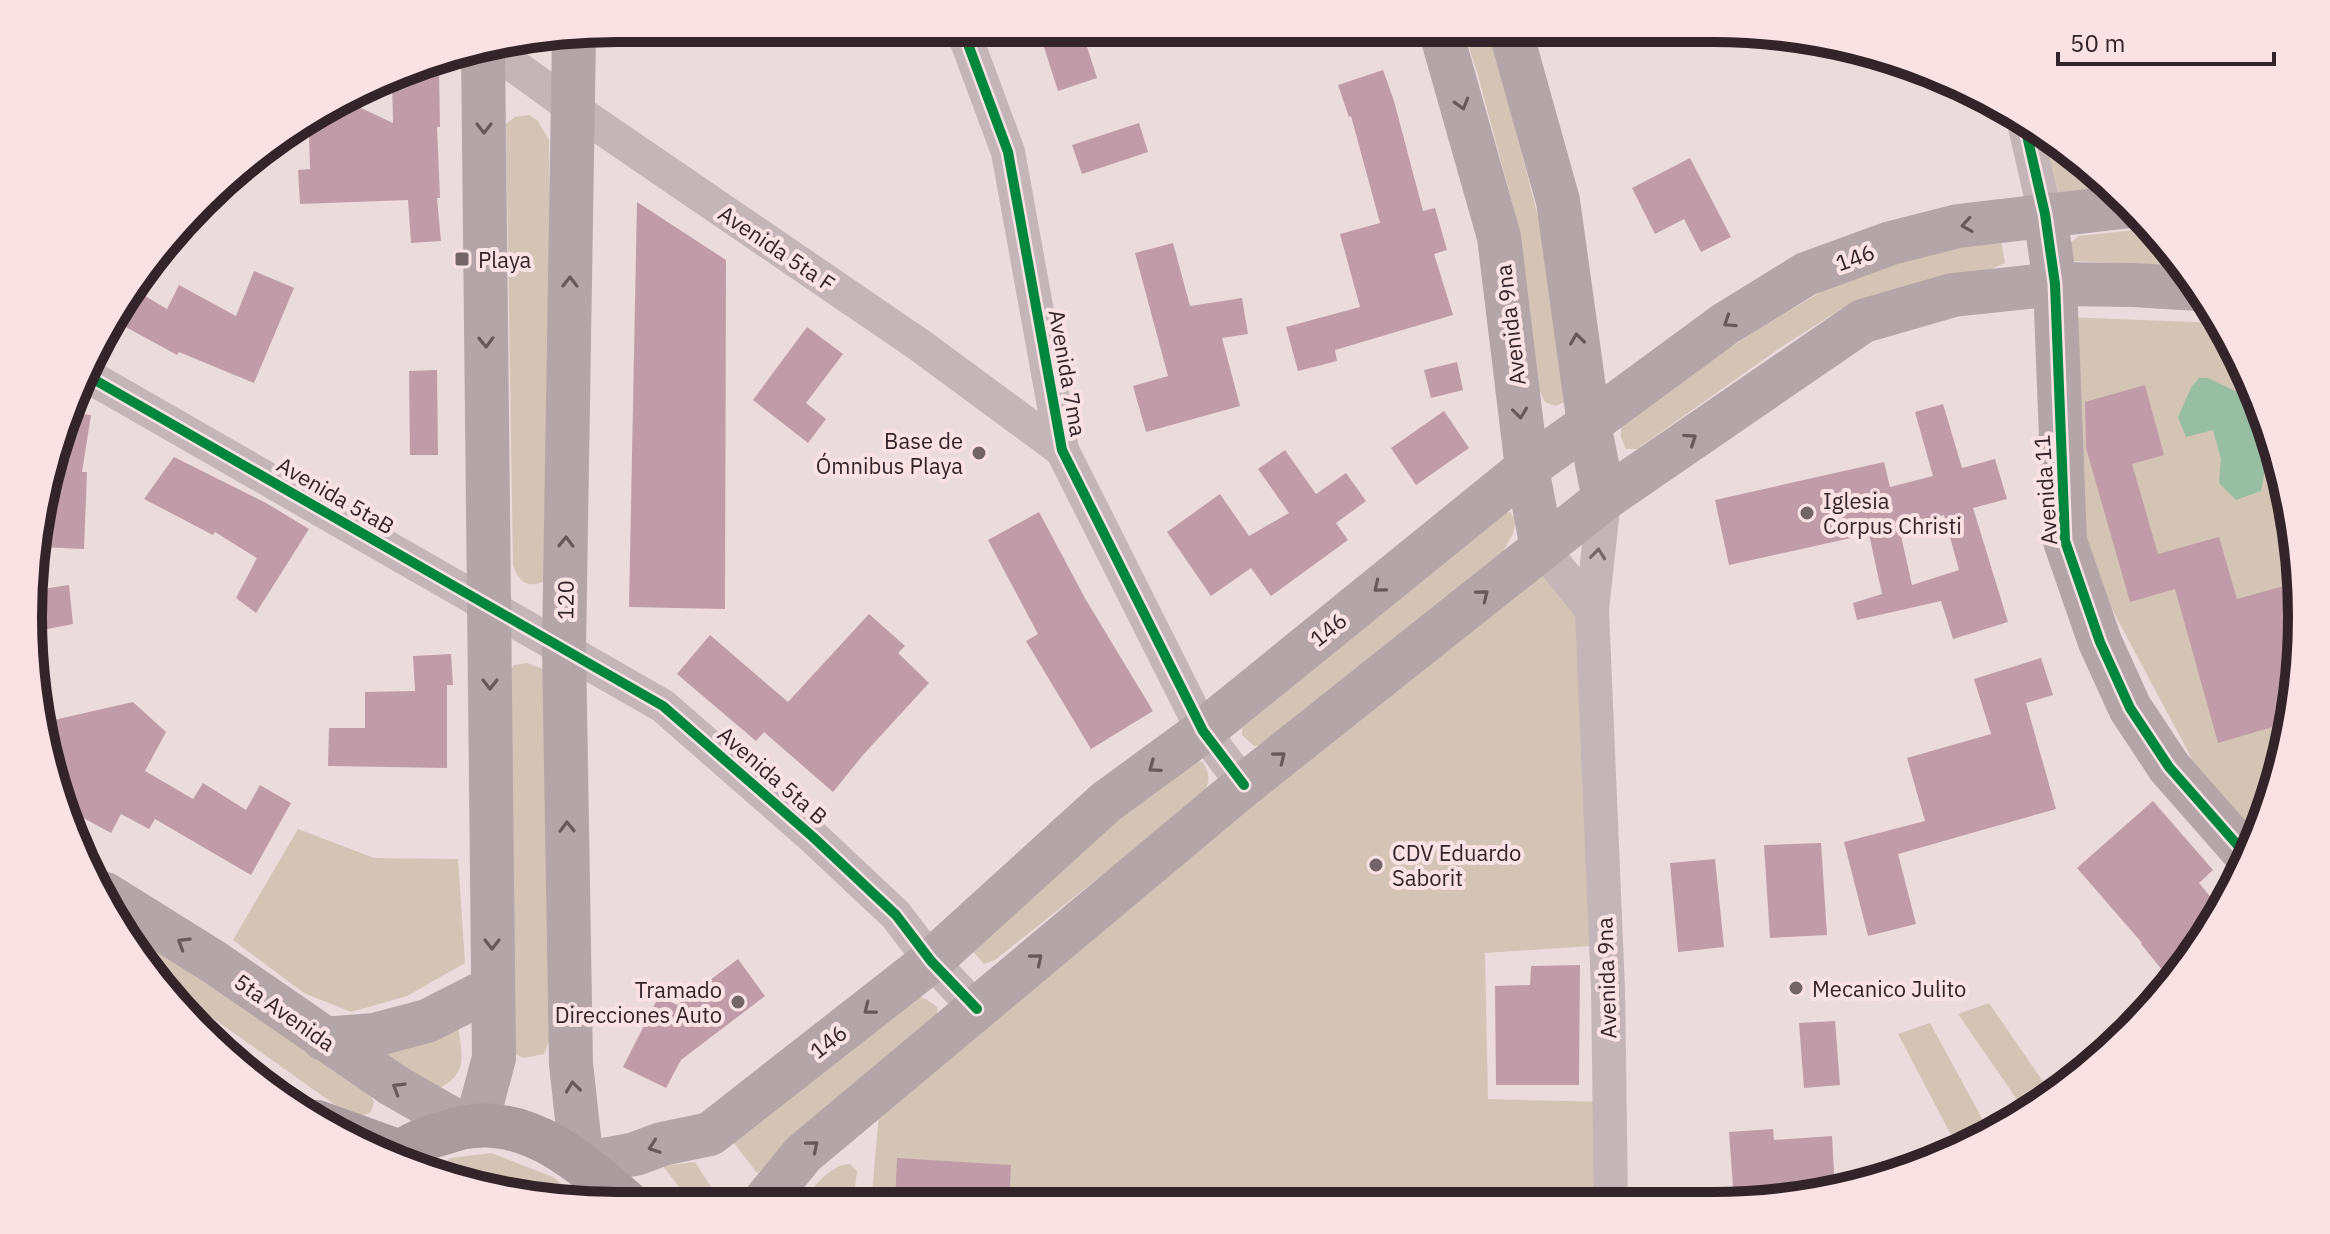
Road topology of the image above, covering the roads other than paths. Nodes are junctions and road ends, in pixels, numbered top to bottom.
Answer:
1 (967, 42) edge
2 (1444, 42) edge
3 (1514, 42) edge
4 (574, 44) edge
5 (499, 55) edge
6 (483, 58) edge
7 (574, 109) junction
8 (2027, 136) edge
9 (2117, 207) edge
10 (2045, 214) junction
11 (2055, 284) junction
12 (2184, 288) edge
13 (94, 379) edge
14 (1589, 424) junction
15 (1062, 450) junction
16 (1527, 468) junction
17 (1604, 499) junction
18 (1542, 548) junction
19 (490, 606) junction
20 (1592, 610) junction
21 (564, 648) junction
22 (1203, 731) junction
23 (1244, 785) junction
24 (2239, 847) edge
25 (118, 902) edge
26 (931, 961) junction
27 (492, 988) junction
28 (977, 1009) junction
29 (324, 1039) junction
30 (471, 1126) junction
31 (404, 1151) edge
32 (582, 1164) junction
33 (615, 1192) edge
34 (772, 1192) edge
35 (1611, 1192) edge

1 - 15 street, Avenida 7ma
2 -> 16 main road, Avenida 9na
14 -> 3 main road, Avenida 9na
4 - 7 main road, 120
5 - 7 street, Avenida 5ta F
6 -> 19 main road
7 - 15 street, Avenida 5ta F
21 -> 7 main road, 120
8 - 10 street, Avenida 11
9 - 10 main road, 146
10 - 11 main road, Avenida 11
10 -> 14 main road, 146
11 - 12 main road
17 -> 11 main road
11 - 24 main road, Avenida 11
13 - 19 street, Avenida 5taB
14 - 16 main road, 146
14 - 17 main road, Avenida 9na
15 - 22 street, Avenida 7ma
16 - 18 main road, Avenida 9na
16 -> 22 main road, 146
17 - 18 main road
20 -> 17 street, Avenida 9na
18 - 20 street, Avenida 9na
23 -> 18 main road
19 - 21 street, Avenida 5taB
19 -> 27 main road
20 - 35 street, Avenida 9na
21 - 26 street, Avenida 5ta B
32 -> 21 main road, 120
22 - 23 street, Avenida 7ma
22 -> 26 main road, 146
28 -> 23 main road
29 -> 25 main road, 5ta Avenida
26 - 28 street, Avenida 5ta B
26 -> 32 main road, 146
27 - 29 main road
27 - 30 main road
34 -> 28 main road
30 -> 29 main road, 5ta Avenida
30 - 31 highway
30 - 32 highway
32 - 33 highway

